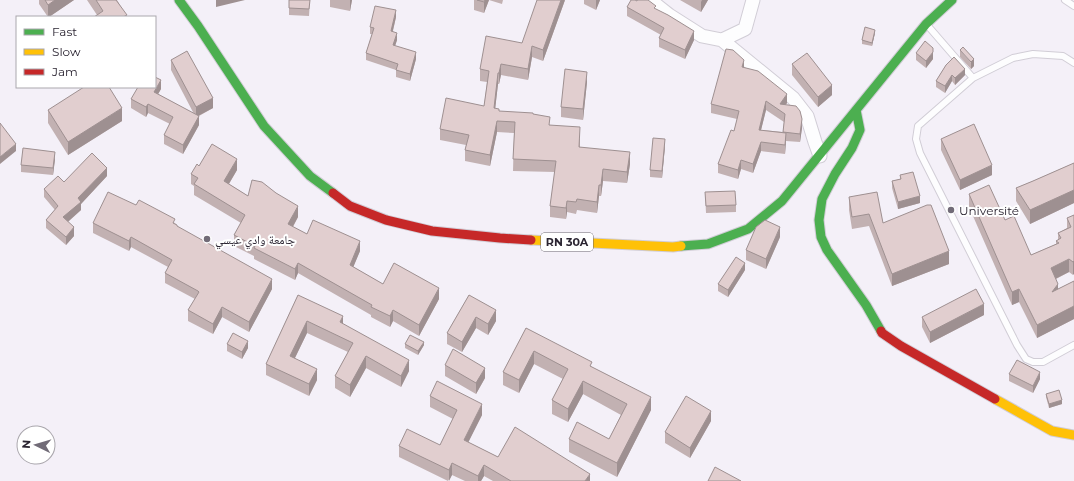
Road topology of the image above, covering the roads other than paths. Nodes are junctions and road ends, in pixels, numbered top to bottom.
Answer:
1 (179, 0) edge
2 (650, 0) edge
3 (753, 0) edge
4 (952, 0) edge
5 (1065, 0) edge
6 (1074, 6) edge
7 (926, 24) junction
8 (722, 40) junction
9 (1074, 63) edge
10 (973, 78) junction
11 (856, 110) junction
12 (820, 156) junction
13 (1074, 345) edge
14 (1074, 435) edge

1 - 12 main road, RN 30A
2 - 8 street
3 - 8 street
4 - 7 main road, RN 30A
5 - 6 lane
7 - 10 lane
7 - 11 main road, RN 30A
8 - 12 street
9 - 10 lane
10 - 13 lane
11 - 12 main road, RN 30A
11 - 14 main road

